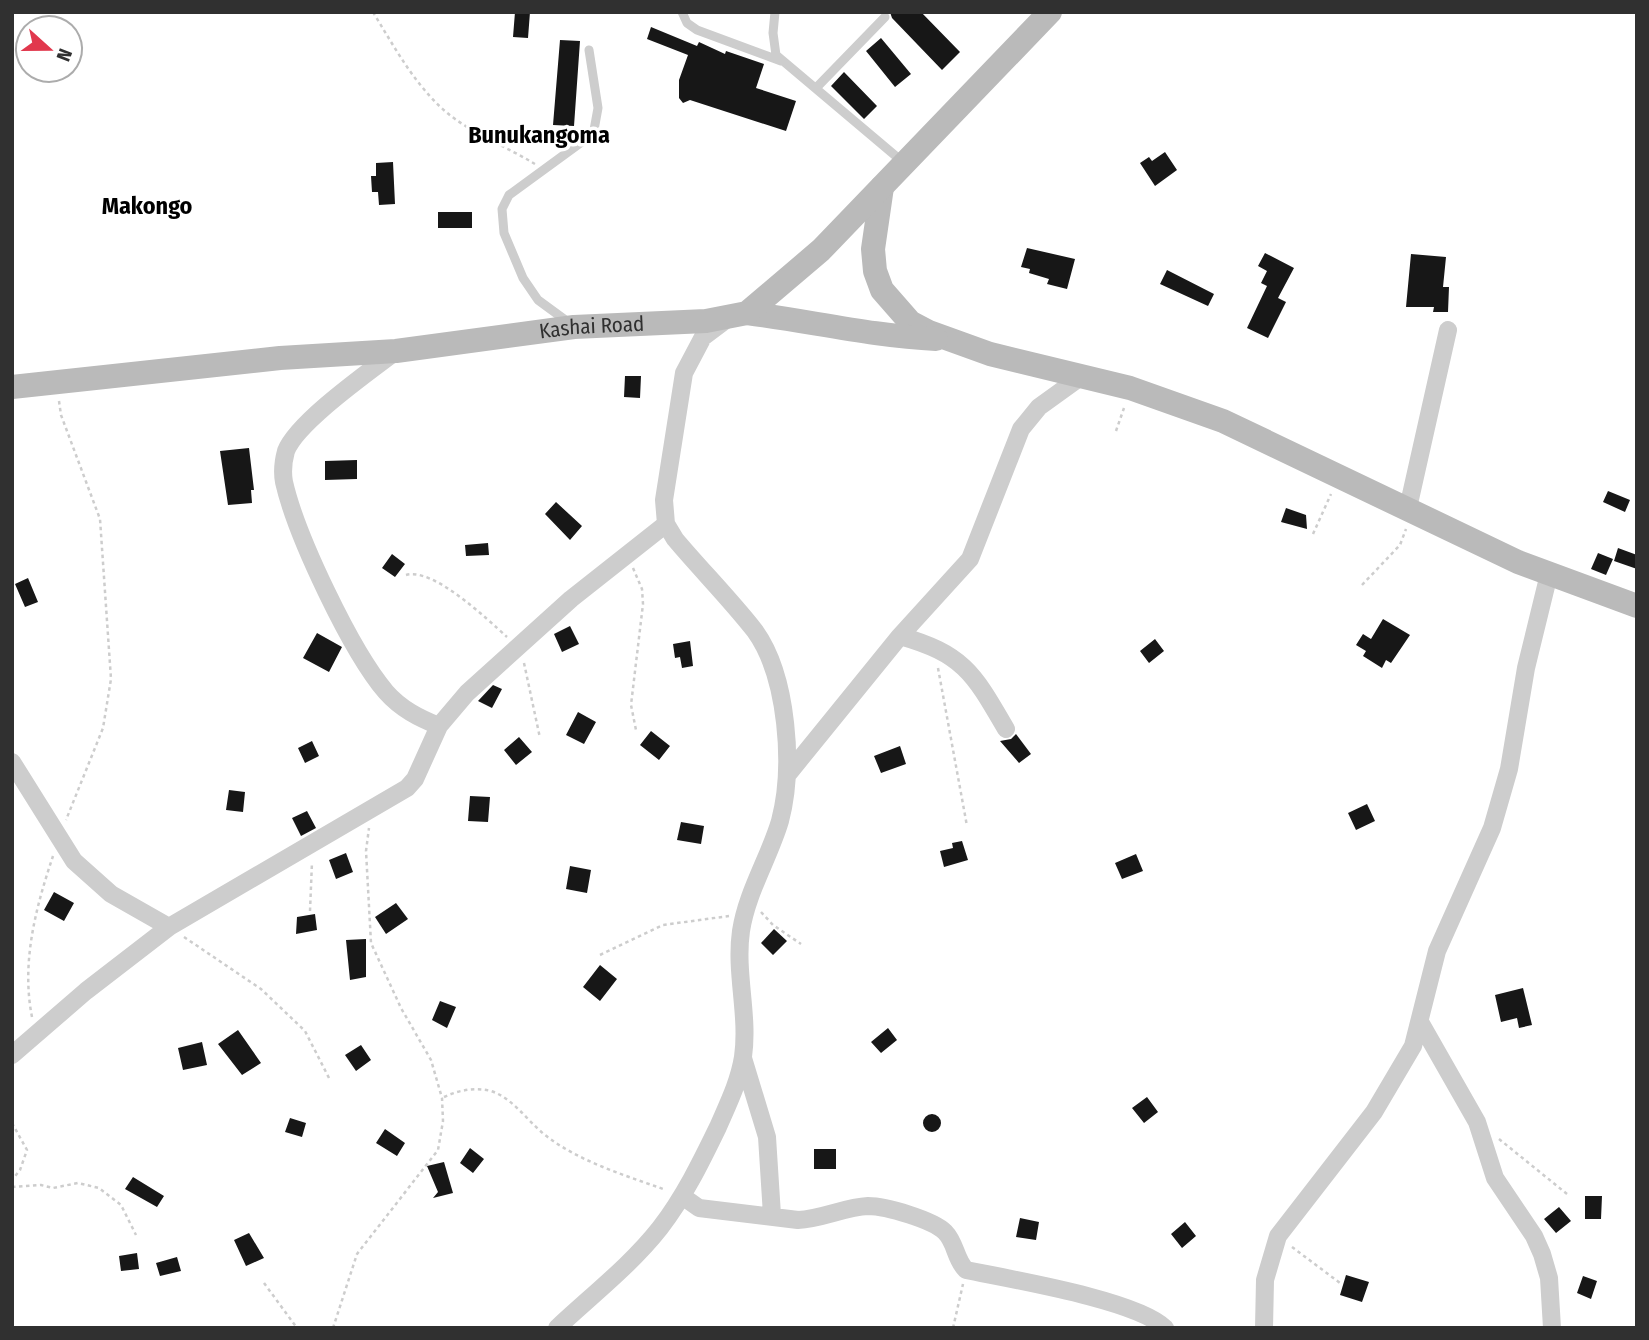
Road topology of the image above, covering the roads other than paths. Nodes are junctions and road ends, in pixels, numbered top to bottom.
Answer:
1 (682, 12) edge
2 (775, 12) edge
3 (1050, 12) edge
4 (885, 16) dead end
5 (589, 50) dead end
6 (781, 61) junction
7 (817, 87) junction
8 (906, 164) junction
9 (882, 187) junction
10 (737, 316) junction
11 (574, 327) junction
12 (1448, 330) dead end
13 (948, 339) junction
14 (396, 351) junction
15 (1082, 376) junction
16 (12, 387) edge
17 (1408, 508) junction
18 (666, 524) junction
19 (1549, 574) junction
20 (1637, 606) edge
21 (900, 636) junction
22 (439, 726) junction
23 (1006, 729) dead end
24 (14, 767) edge
25 (788, 774) junction
26 (169, 927) junction
27 (1420, 1022) junction
28 (12, 1055) edge
29 (743, 1058) junction
30 (682, 1196) junction
31 (772, 1215) junction
32 (557, 1328) edge
33 (1165, 1328) edge
34 (1264, 1328) edge
35 (1552, 1328) edge

1 - 6 lane
2 - 6 lane
3 - 8 street
4 - 7 lane
5 - 11 lane
6 - 7 lane
7 - 8 lane
8 - 9 street
9 - 10 street
9 - 13 street
10 - 11 street, Kashai Road
10 - 13 street, Kashai Road
10 - 18 street
11 - 14 street, Kashai Road
12 - 17 street
13 - 15 street
14 - 16 street, Kashai Road
14 - 22 street
15 - 17 street
15 - 21 street
17 - 19 street
18 - 22 street
18 - 25 street
19 - 20 street
19 - 27 street
21 - 23 street
21 - 25 street
22 - 26 street
24 - 26 street
25 - 29 street
26 - 28 street
27 - 34 street
27 - 35 street
29 - 30 street
29 - 31 street
30 - 31 street
30 - 32 street
31 - 33 street

